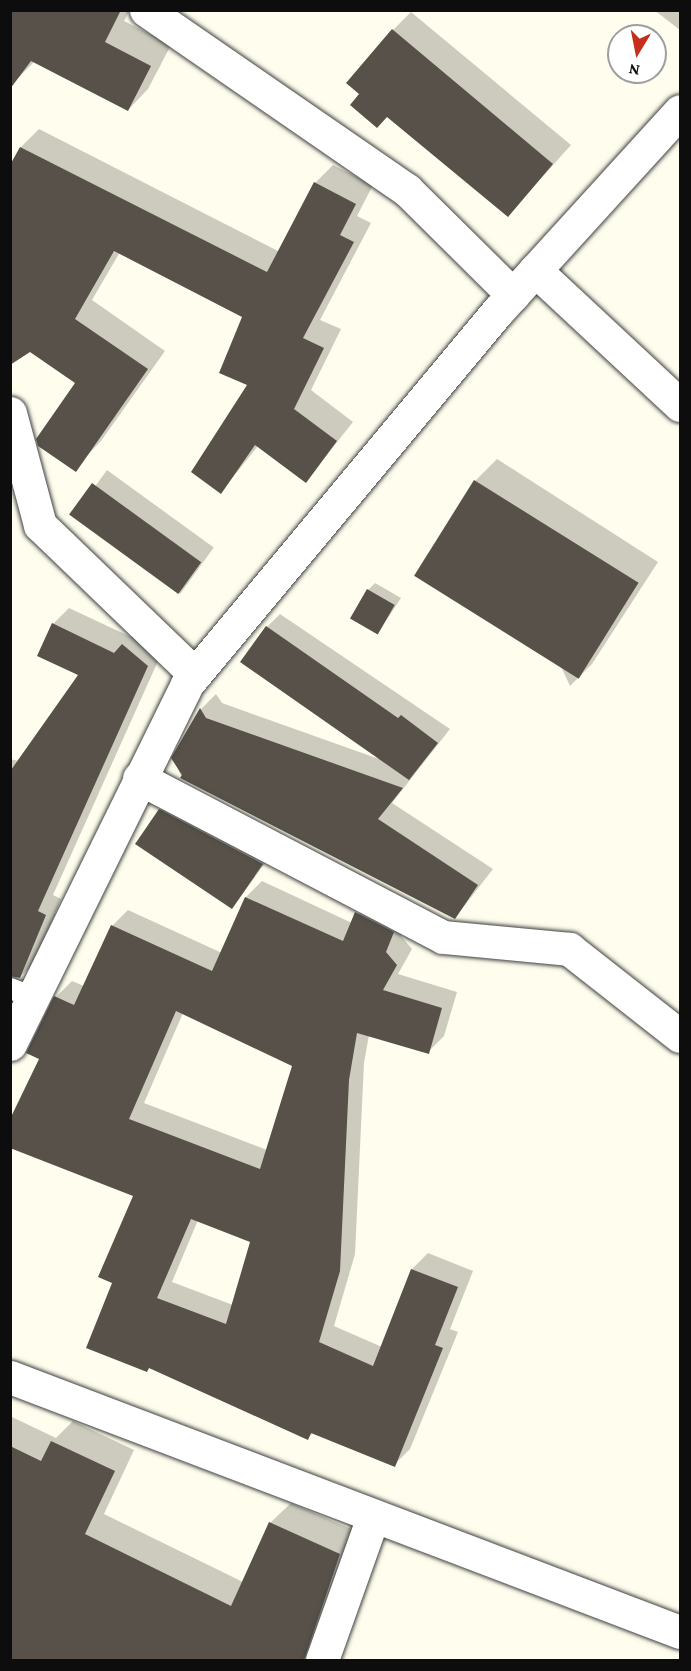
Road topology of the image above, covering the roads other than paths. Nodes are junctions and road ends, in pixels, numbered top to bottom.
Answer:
1 (146, 10) edge
2 (681, 111) edge
3 (535, 270) junction
4 (513, 295) junction
5 (681, 405) edge
6 (10, 413) edge
7 (19, 476) edge
8 (195, 674) junction
9 (139, 778) junction
10 (22, 992) edge
11 (681, 1036) edge
12 (10, 1044) edge
13 (10, 1377) edge
14 (373, 1517) junction
15 (681, 1632) edge
16 (322, 1660) edge

1 - 4 street
2 - 3 street
3 - 4 street
3 - 5 street
4 - 8 street
6 - 7 street
7 - 8 street
8 - 9 street
9 - 10 street
9 - 11 street
10 - 12 street
13 - 14 street
14 - 15 street
14 - 16 street

